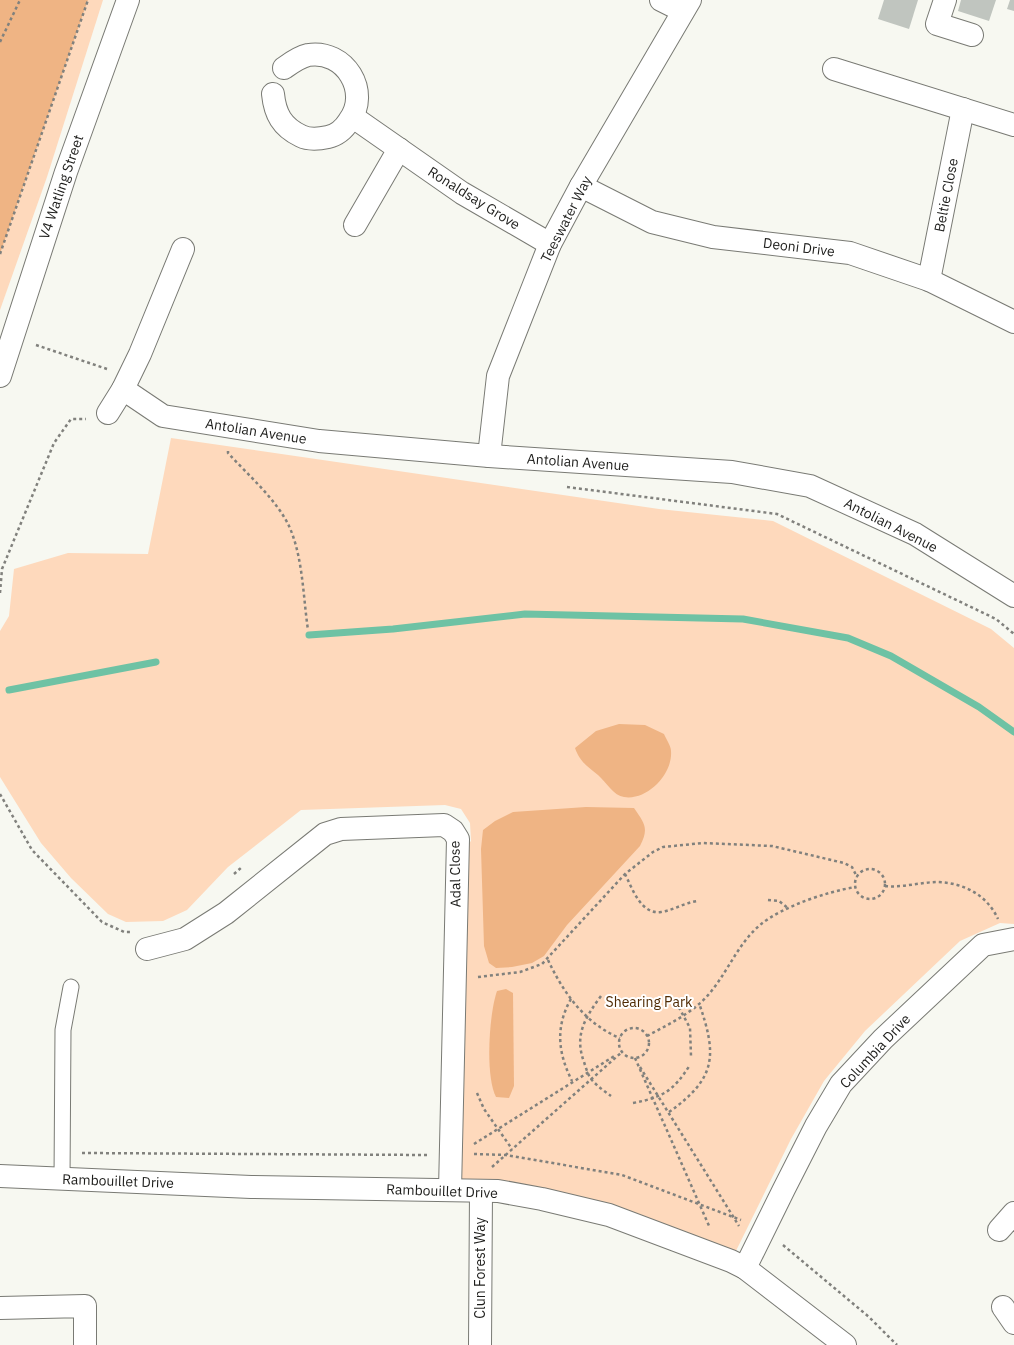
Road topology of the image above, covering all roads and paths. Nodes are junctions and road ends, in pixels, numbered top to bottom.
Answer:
1 (20, 0) edge
2 (88, 0) edge
3 (128, 0) edge
4 (661, 0) edge
5 (945, 0) edge
6 (686, 6) edge
7 (972, 35) dead end
8 (0, 42) edge
9 (284, 68) dead end
10 (834, 69) dead end
11 (273, 94) dead end
12 (963, 110) junction
13 (353, 116) junction
14 (1014, 125) edge
15 (399, 149) junction
16 (581, 186) junction
17 (354, 225) dead end
18 (550, 244) junction
19 (183, 249) dead end
20 (0, 254) edge
21 (929, 280) junction
22 (1014, 322) edge
23 (0, 376) edge
24 (123, 389) junction
25 (100, 416) joint
26 (228, 446) dead end
27 (489, 456) junction
28 (0, 593) edge
29 (1014, 596) edge
30 (308, 630) dead end
31 (0, 794) edge
32 (248, 862) dead end
33 (625, 874) junction
34 (232, 877) dead end
35 (857, 877) junction
36 (885, 886) junction
37 (855, 887) junction
38 (768, 900) dead end
39 (697, 901) dead end
40 (789, 909) junction
41 (1007, 931) edge
42 (142, 941) joint
43 (548, 960) junction
44 (474, 978) dead end
45 (71, 987) dead end
46 (601, 996) dead end
47 (571, 999) junction
48 (676, 1002) dead end
49 (699, 1003) junction
50 (684, 1015) junction
51 (586, 1016) junction
52 (647, 1036) junction
53 (620, 1038) junction
54 (622, 1052) junction
55 (691, 1056) dead end
56 (635, 1058) junction
57 (690, 1065) dead end
58 (588, 1072) junction
59 (591, 1079) junction
60 (572, 1081) junction
61 (477, 1089) dead end
62 (610, 1096) dead end
63 (659, 1096) junction
64 (653, 1099) junction
65 (633, 1103) dead end
66 (669, 1112) junction
67 (497, 1129) junction
68 (512, 1150) junction
69 (451, 1160) junction
70 (0, 1176) edge
71 (62, 1179) junction
72 (466, 1191) junction
73 (1014, 1213) edge
74 (741, 1229) dead end
75 (999, 1230) dead end
76 (723, 1259) junction
77 (745, 1268) junction
78 (0, 1308) edge
79 (85, 1345) edge
80 (480, 1345) edge
81 (845, 1345) edge

1 - 8 path
2 - 20 path
3 - 23 street, V4 Watling Street
4 - 6 street
5 - 7 street
6 - 16 street, Teeswater Way
9 - 13 street
10 - 12 street
11 - 13 street
12 - 14 street
12 - 21 street, Beltie Close
13 - 15 street, Ronaldsay Grove
15 - 17 street
15 - 18 street, Ronaldsay Grove
16 - 18 street, Teeswater Way
16 - 21 street, Deoni Drive
18 - 27 street, Teeswater Way
19 - 24 street
21 - 22 street, Deoni Drive
24 - 25 street
24 - 27 street, Antolian Avenue
25 - 28 path
26 - 30 path
27 - 29 street, Antolian Avenue
31 - 42 path
32 - 34 path
33 - 35 path
33 - 39 path
33 - 43 path
35 - 36 path
35 - 37 path
36 - 37 path
36 - 41 path
37 - 40 path
38 - 40 path
40 - 49 path
41 - 77 street, Columbia Drive
42 - 69 street, Adal Close
43 - 44 path
43 - 47 path
45 - 71 lane
46 - 51 path
47 - 51 path
47 - 60 path
48 - 50 path
49 - 50 path
49 - 66 path
50 - 52 path
50 - 55 path
51 - 53 path
51 - 58 path
52 - 53 path
52 - 56 path
53 - 54 path
54 - 56 path
54 - 58 path
54 - 59 path
56 - 63 path
56 - 64 path
57 - 63 path
58 - 59 path
58 - 60 path
59 - 62 path
59 - 68 path
60 - 67 path
61 - 67 path
63 - 64 path
63 - 66 path
64 - 65 path
64 - 76 path
66 - 74 path
67 - 68 path
67 - 69 path
68 - 72 path
69 - 72 street, Adal Close
70 - 71 street, Rambouillet Drive
71 - 72 street, Rambouillet Drive
72 - 76 street, Rambouillet Drive
72 - 80 street, Clun Forest Way
73 - 75 street
76 - 77 street, Rambouillet Drive
77 - 81 street, Rambouillet Drive
78 - 79 street

